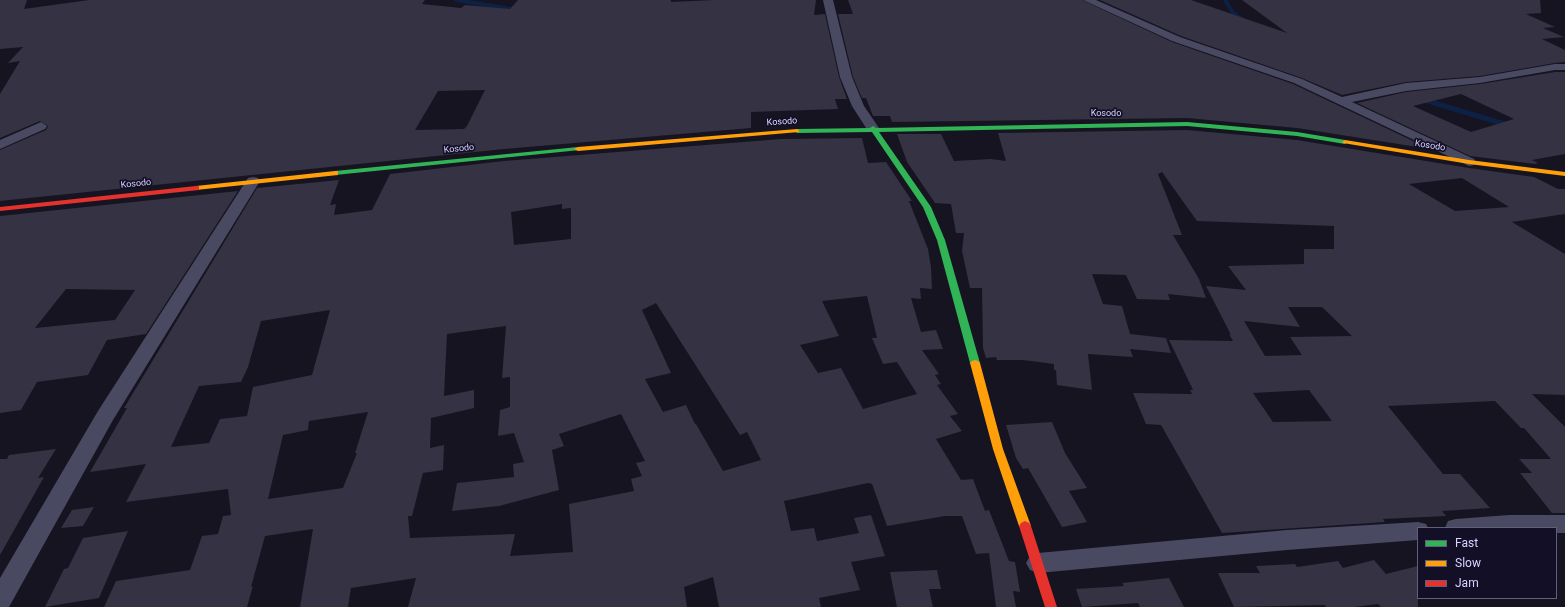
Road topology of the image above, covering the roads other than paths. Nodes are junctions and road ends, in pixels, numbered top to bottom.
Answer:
1 (828, 0) edge
2 (1088, 0) edge
3 (1565, 67) edge
4 (1341, 101) junction
5 (41, 126) dead end
6 (873, 128) junction
7 (0, 145) edge
8 (1469, 162) junction
9 (1565, 174) edge
10 (253, 180) junction
11 (0, 209) edge
12 (1565, 524) edge
13 (1469, 527) edge
14 (1417, 531) edge
15 (1038, 563) junction
16 (0, 600) edge
17 (1051, 607) edge

1 - 6 street
2 - 4 street
3 - 4 street
4 - 8 street
5 - 7 street
6 - 8 main road, Kosodo
6 - 10 main road, Kosodo
6 - 15 main road
8 - 9 main road, Kosodo
10 - 11 main road, Kosodo
10 - 16 street
12 - 13 street
14 - 15 street
15 - 17 main road

